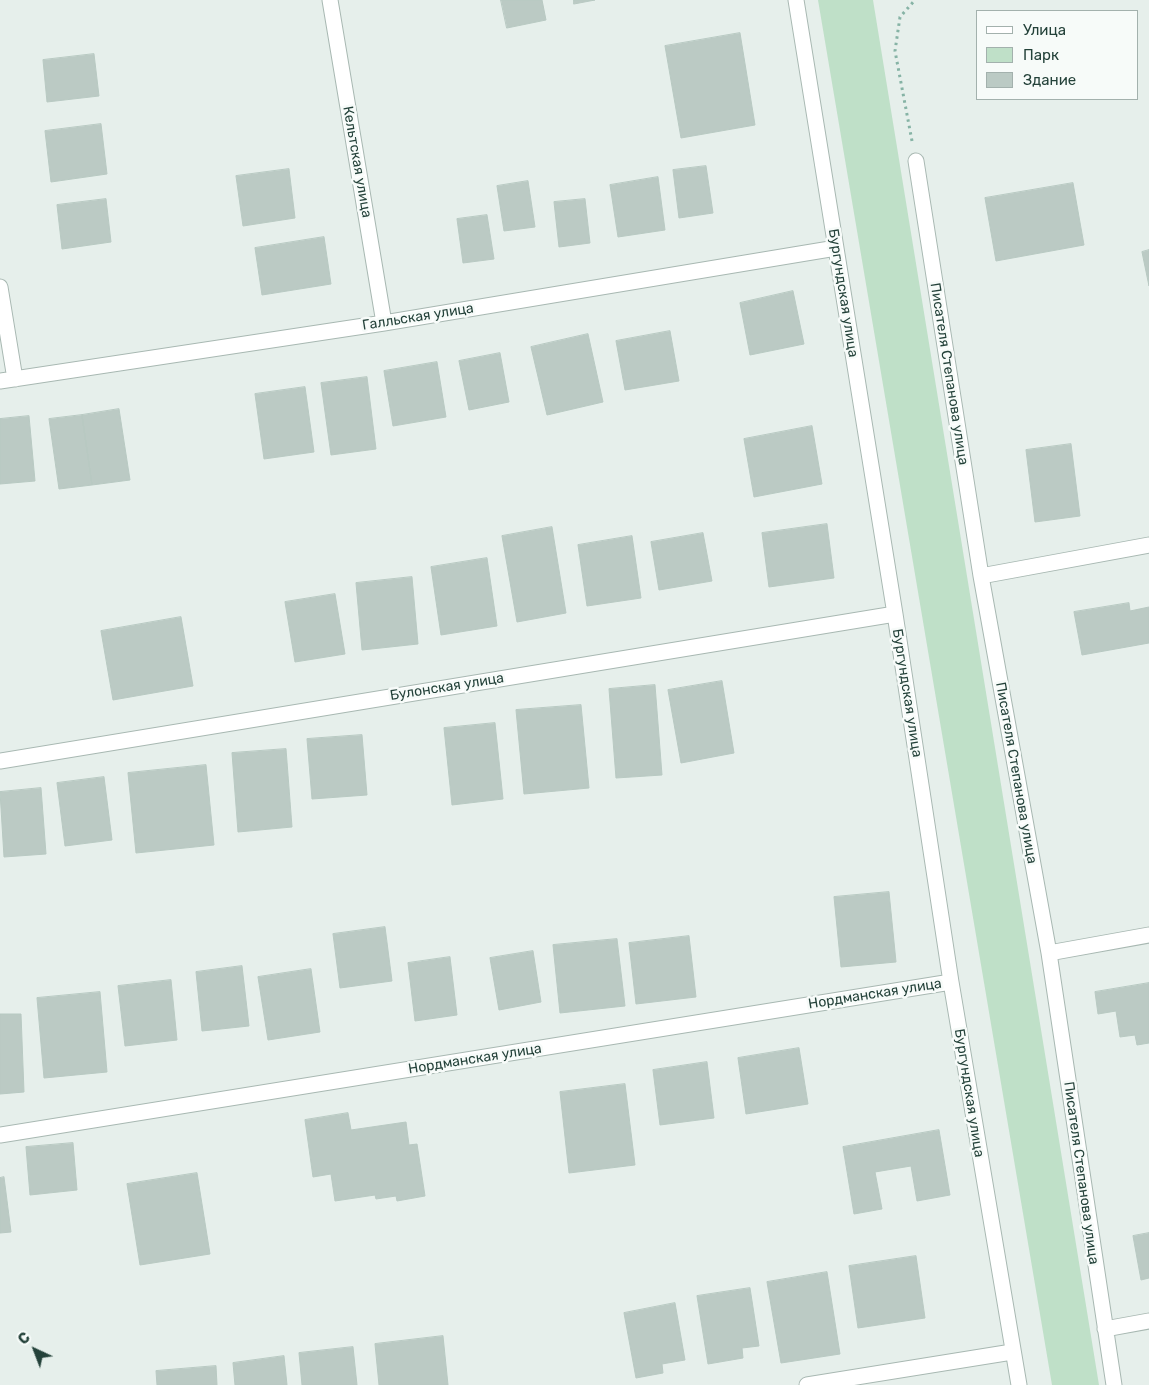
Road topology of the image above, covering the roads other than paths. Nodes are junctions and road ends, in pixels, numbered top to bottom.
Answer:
1 (330, 0) edge
2 (796, 0) edge
3 (916, 161) road end
4 (836, 248) junction
5 (0, 287) edge
6 (384, 323) junction
7 (7, 380) edge
8 (1149, 545) edge
9 (981, 576) junction
10 (895, 614) junction
11 (0, 761) edge
12 (1149, 934) edge
13 (1049, 953) junction
14 (951, 982) junction
15 (0, 1135) edge
16 (1149, 1321) edge
17 (1104, 1329) junction
18 (1012, 1352) junction
19 (807, 1385) edge
20 (1019, 1385) edge
21 (1114, 1385) edge

1 - 6 street, Кельтская улица
2 - 4 street, Бургундская улица
3 - 9 street, Писателя Степанова улица
4 - 6 street, Галльская улица
4 - 10 street, Бургундская улица
5 - 7 street
6 - 7 street, Галльская улица
8 - 9 street
9 - 13 street, Писателя Степанова улица
10 - 11 street, Булонская улица
10 - 14 street, Бургундская улица
12 - 13 street
13 - 17 street, Писателя Степанова улица
14 - 15 street, Нордманская улица
14 - 18 street, Бургундская улица
16 - 17 street
17 - 21 street, Писателя Степанова улица
18 - 19 street
18 - 20 street, Бургундская улица

